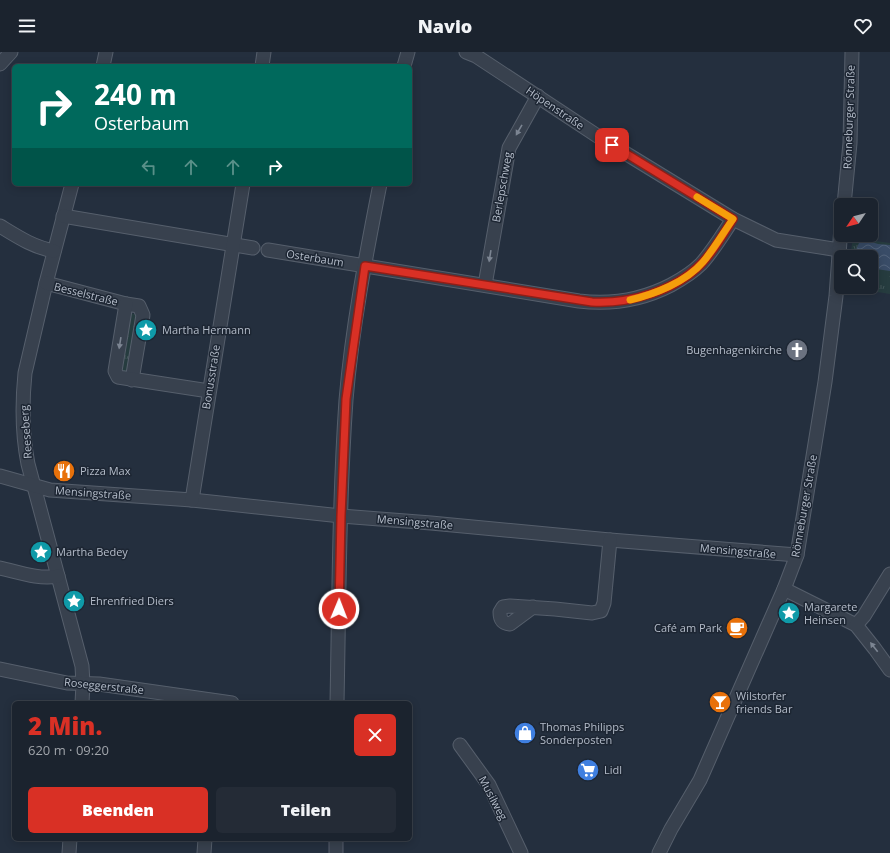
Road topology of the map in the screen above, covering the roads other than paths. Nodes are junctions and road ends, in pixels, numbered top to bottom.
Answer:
1 (106, 52) edge
2 (264, 52) edge
3 (408, 52) edge
4 (466, 52) edge
5 (852, 52) edge
6 (103, 64) edge
7 (262, 64) edge
8 (405, 64) edge
9 (538, 96) junction
10 (71, 186) edge
11 (243, 186) edge
12 (380, 186) edge
13 (845, 198) edge
14 (63, 216) junction
15 (733, 219) junction
16 (0, 226) edge
17 (839, 242) edge
18 (233, 244) junction
19 (254, 248) dead end
20 (268, 250) dead end
21 (838, 250) joint
22 (54, 251) junction
23 (365, 266) junction
24 (46, 283) junction
25 (485, 285) junction
26 (836, 294) edge
27 (126, 304) junction
28 (132, 380) junction
29 (209, 391) junction
30 (0, 476) edge
31 (34, 486) junction
32 (192, 500) junction
33 (341, 516) junction
34 (610, 540) junction
35 (796, 555) junction
36 (0, 568) edge
37 (890, 574) edge
38 (58, 576) junction
39 (784, 589) junction
40 (533, 607) dead end
41 (856, 625) junction
42 (0, 669) edge
43 (890, 670) edge
44 (83, 684) junction
45 (82, 701) edge
46 (209, 701) edge
47 (337, 701) edge
48 (460, 745) dead end
49 (70, 841) edge
50 (204, 841) edge
51 (336, 841) edge
52 (69, 853) edge
53 (204, 853) edge
54 (336, 853) edge
55 (521, 853) edge
56 (659, 853) edge

1 - 6 street
2 - 7 street
3 - 8 street
4 - 9 street, Höpenstraße
5 - 13 street, Rönneburger Straße
9 - 15 street, Höpenstraße
9 -> 25 street, Berlepschweg
10 - 14 street, Reeseberg
11 - 18 street, Bonusstraße
12 - 23 street
14 - 18 street
14 - 22 street, Reeseberg
15 - 21 street, Höpenstraße
15 - 25 street, Osterbaum
16 - 22 street
17 - 21 street, Rönneburger Straße
18 - 19 street
18 - 29 street, Bonusstraße
20 - 23 street, Osterbaum
22 - 24 street, Reeseberg
23 - 25 street, Osterbaum
23 - 33 street
24 - 27 street, Besselstraße
24 - 31 street, Reeseberg
26 - 35 street, Rönneburger Straße
27 -> 28 street, Besselstraße
27 - 28 street, Besselstraße
28 - 29 street, Besselstraße
29 - 32 street, Bonusstraße
30 - 31 street, Mensingstraße
31 - 32 street, Mensingstraße
31 - 38 street, Reeseberg
32 - 33 street, Mensingstraße
33 - 34 street, Mensingstraße
33 - 47 street
34 - 35 street, Mensingstraße
34 - 40 street
35 - 39 street, Rönneburger Straße
36 - 38 street
37 - 41 street
38 - 44 street, Reeseberg
39 - 41 street
39 - 56 street, Rönneburger Straße
43 -> 41 street
42 - 44 street, Roseggerstraße
44 - 45 street, Reeseberg
44 - 46 street, Roseggerstraße
48 - 55 street, Musilweg
49 - 52 street
50 - 53 street
51 - 54 street

